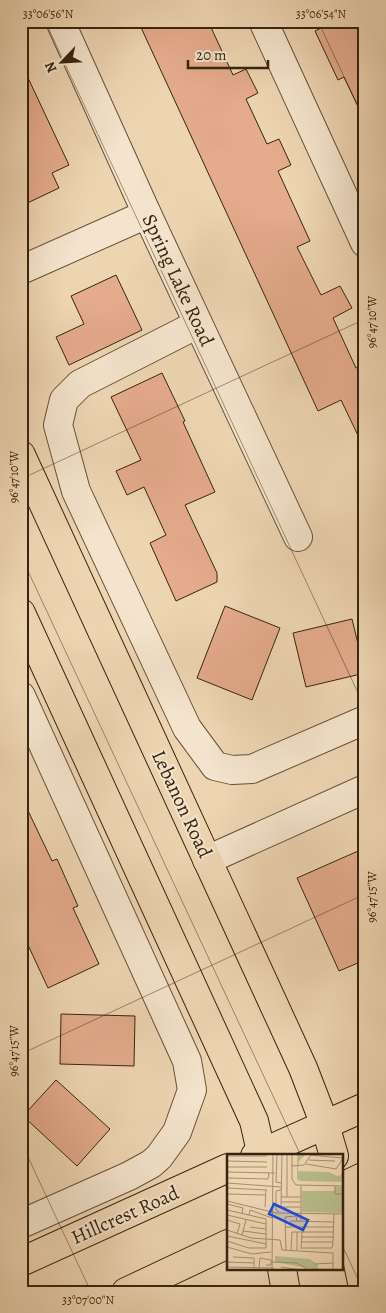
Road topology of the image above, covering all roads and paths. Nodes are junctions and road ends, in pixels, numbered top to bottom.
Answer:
1 (60, 21) edge
2 (264, 21) edge
3 (147, 214) junction
4 (365, 243) edge
5 (21, 270) edge
6 (198, 324) junction
7 (21, 455) edge
8 (298, 537) dead end
9 (21, 613) edge
10 (21, 696) edge
11 (365, 720) edge
12 (365, 789) edge
13 (208, 860) junction
14 (365, 1107) edge
15 (325, 1125) junction
16 (260, 1154) edge
17 (333, 1154) edge
18 (227, 1168) edge
19 (365, 1176) edge
20 (344, 1186) edge
21 (344, 1197) edge
22 (21, 1224) edge
23 (227, 1244) edge
24 (21, 1262) edge
25 (282, 1270) edge
26 (126, 1292) edge
27 (286, 1292) edge
28 (364, 1292) edge

1 - 3 street, Spring Lake Road
2 - 4 street
3 - 5 street
3 - 6 street, Spring Lake Road
6 - 8 street, Spring Lake Road
6 - 11 street
7 - 13 main road, Lebanon Road
9 - 16 main road
10 - 22 street
12 - 13 street
13 - 15 main road, Lebanon Road
14 - 15 main road
15 - 16 main road
15 - 17 main road, Lebanon Road
18 - 24 main road, Hillcrest Road
19 - 20 main road
21 - 28 main road
23 - 26 main road
25 - 27 main road

